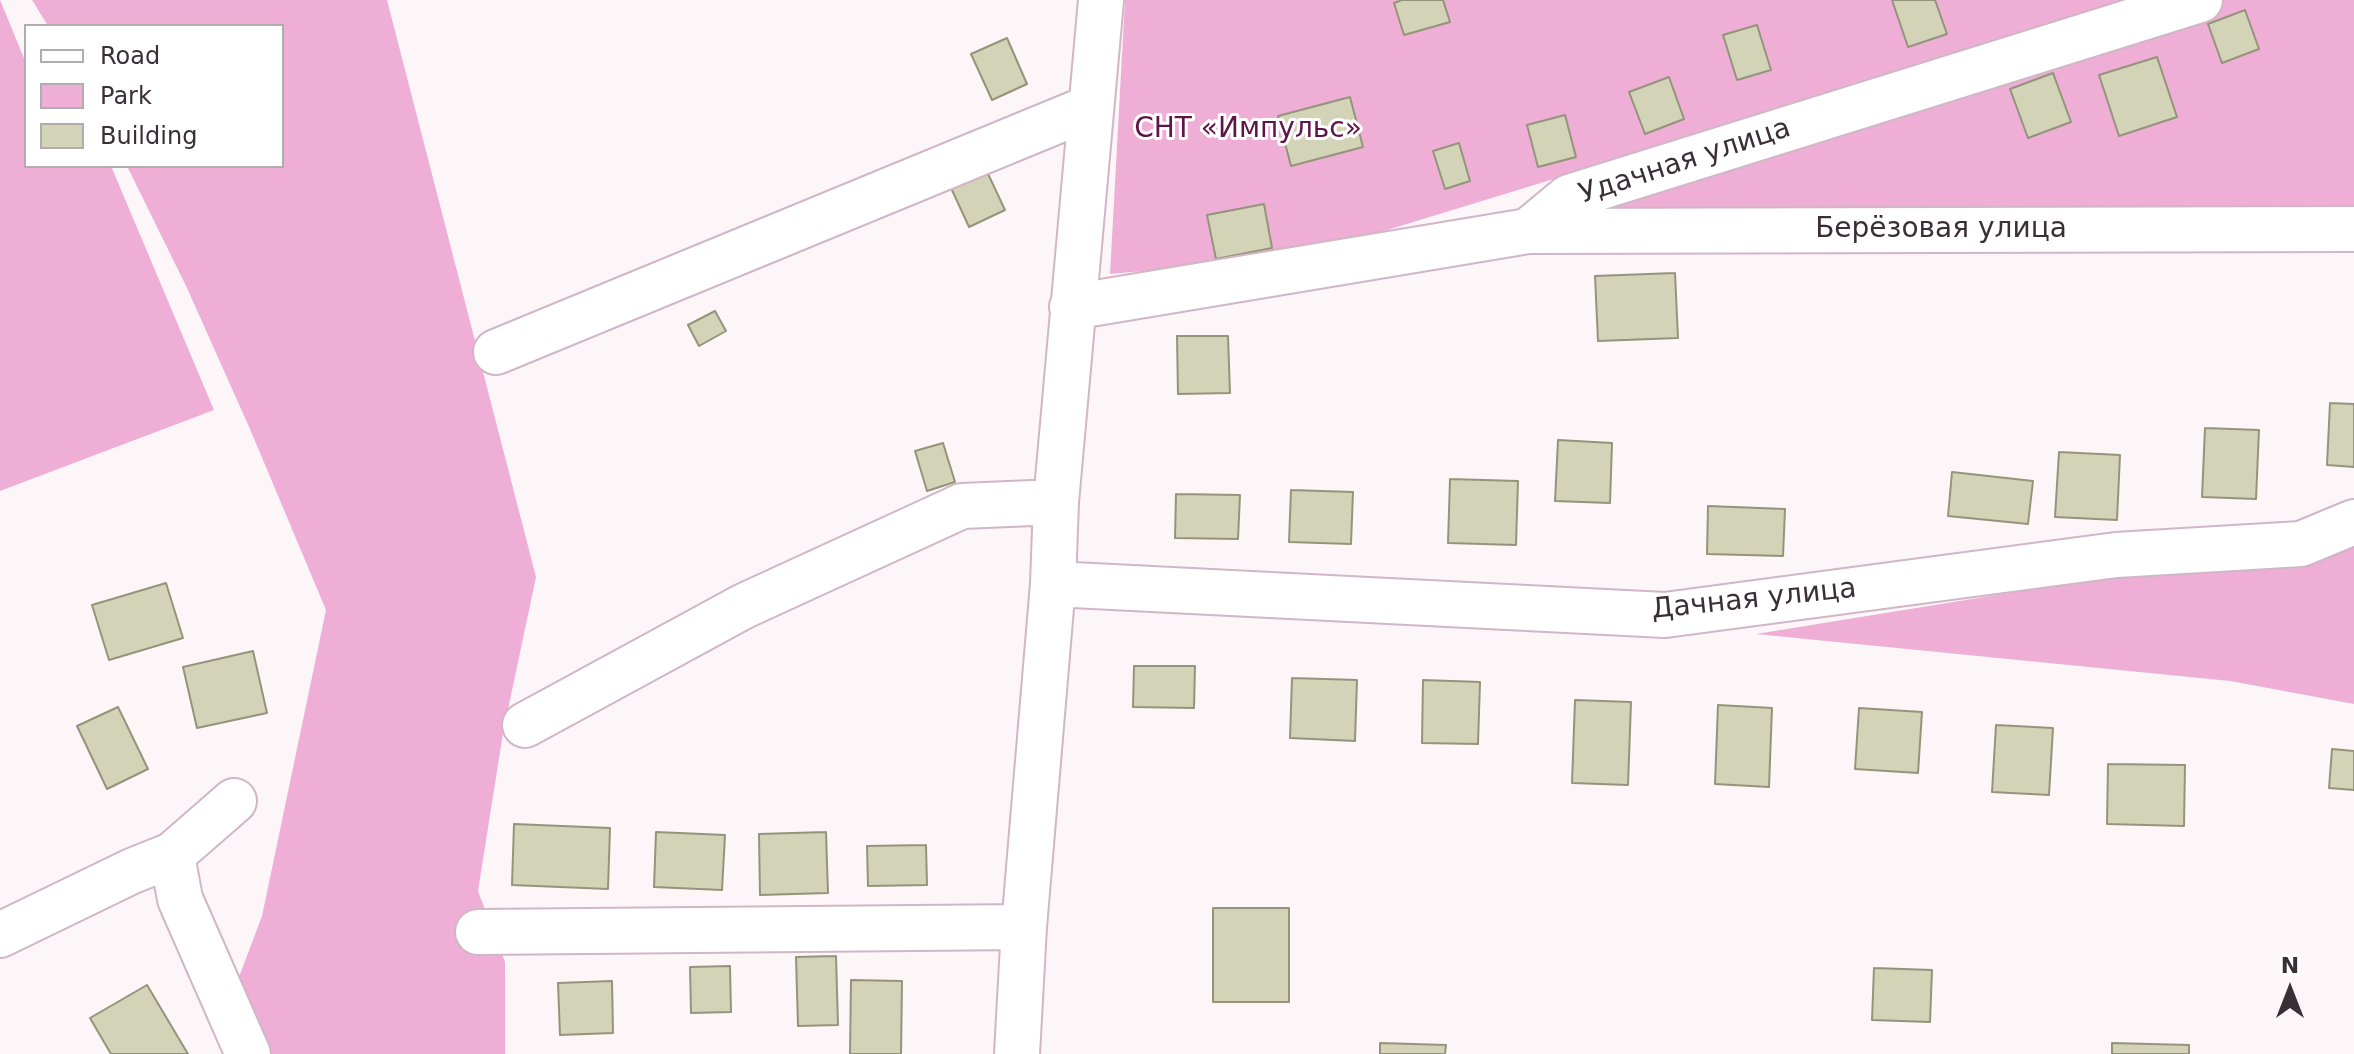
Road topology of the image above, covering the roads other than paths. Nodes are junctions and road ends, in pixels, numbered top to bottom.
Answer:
1 (1101, 0) edge
2 (2200, 0) edge
3 (1091, 107) junction
4 (2354, 229) edge
5 (1528, 231) junction
6 (1072, 307) junction
7 (496, 352) dead end
8 (1056, 502) junction
9 (2354, 522) edge
10 (1053, 584) junction
11 (525, 725) dead end
12 (234, 801) dead end
13 (172, 855) junction
14 (1024, 927) junction
15 (478, 932) dead end
16 (0, 935) edge
17 (248, 1054) edge
18 (1017, 1054) edge

1 - 3 street
2 - 5 street, Удачная улица
3 - 6 street
3 - 7 street
4 - 5 street, Берёзовая улица
5 - 6 street
6 - 8 street
8 - 10 street
8 - 11 street
9 - 10 street, Дачная улица
10 - 14 street
12 - 13 street
13 - 16 street
13 - 17 street
14 - 15 street
14 - 18 street

